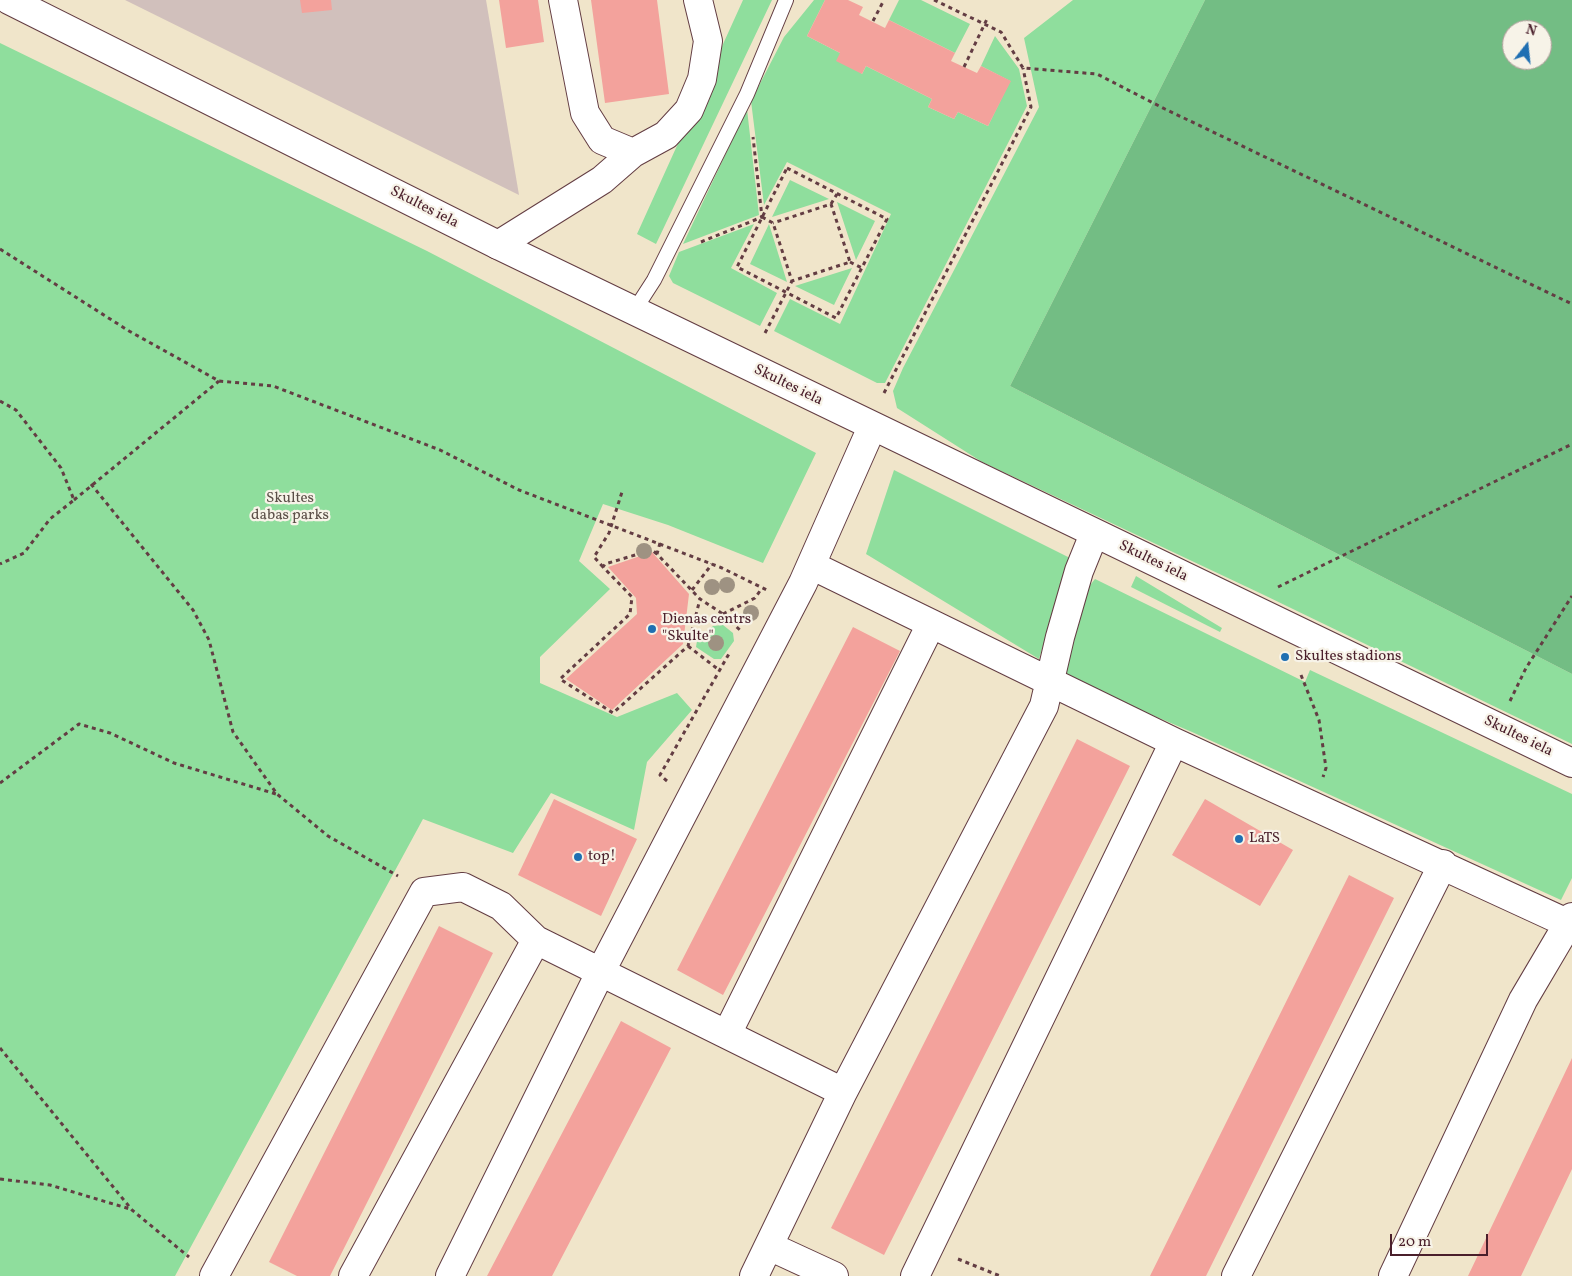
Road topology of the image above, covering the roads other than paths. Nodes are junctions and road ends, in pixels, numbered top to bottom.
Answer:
1 (9, 0) edge
2 (563, 0) edge
3 (698, 0) edge
4 (786, 0) edge
5 (633, 153) junction
6 (498, 246) junction
7 (634, 312) junction
8 (872, 427) junction
9 (1094, 534) junction
10 (811, 565) junction
11 (931, 624) junction
12 (1049, 682) junction
13 (1174, 742) junction
14 (1572, 763) edge
15 (1443, 864) junction
16 (1570, 920) edge
17 (536, 940) junction
18 (601, 971) junction
19 (727, 1034) junction
20 (844, 1092) junction
21 (769, 1246) junction
22 (205, 1270) edge
23 (353, 1276) edge
24 (450, 1276) edge
25 (754, 1276) edge
26 (834, 1276) edge
27 (915, 1276) edge
28 (1236, 1276) edge
29 (1393, 1276) edge

1 - 6 street, Skultes iela
2 - 5 street
3 - 5 street
4 - 7 lane
5 - 6 street
6 - 7 street, Skultes iela
7 - 8 street, Skultes iela
8 - 9 street, Skultes iela
8 - 10 street
9 - 12 street
9 - 14 street, Skultes iela
10 - 11 street
10 - 18 street
11 - 12 street
11 - 19 street
12 - 13 street
12 - 20 street
13 - 15 street
13 - 27 street
15 - 16 street
15 - 28 street
16 - 29 street
17 - 18 street
17 - 22 street
17 - 23 street
18 - 19 street
18 - 24 street
19 - 20 street
20 - 21 street
21 - 25 street
21 - 26 street

